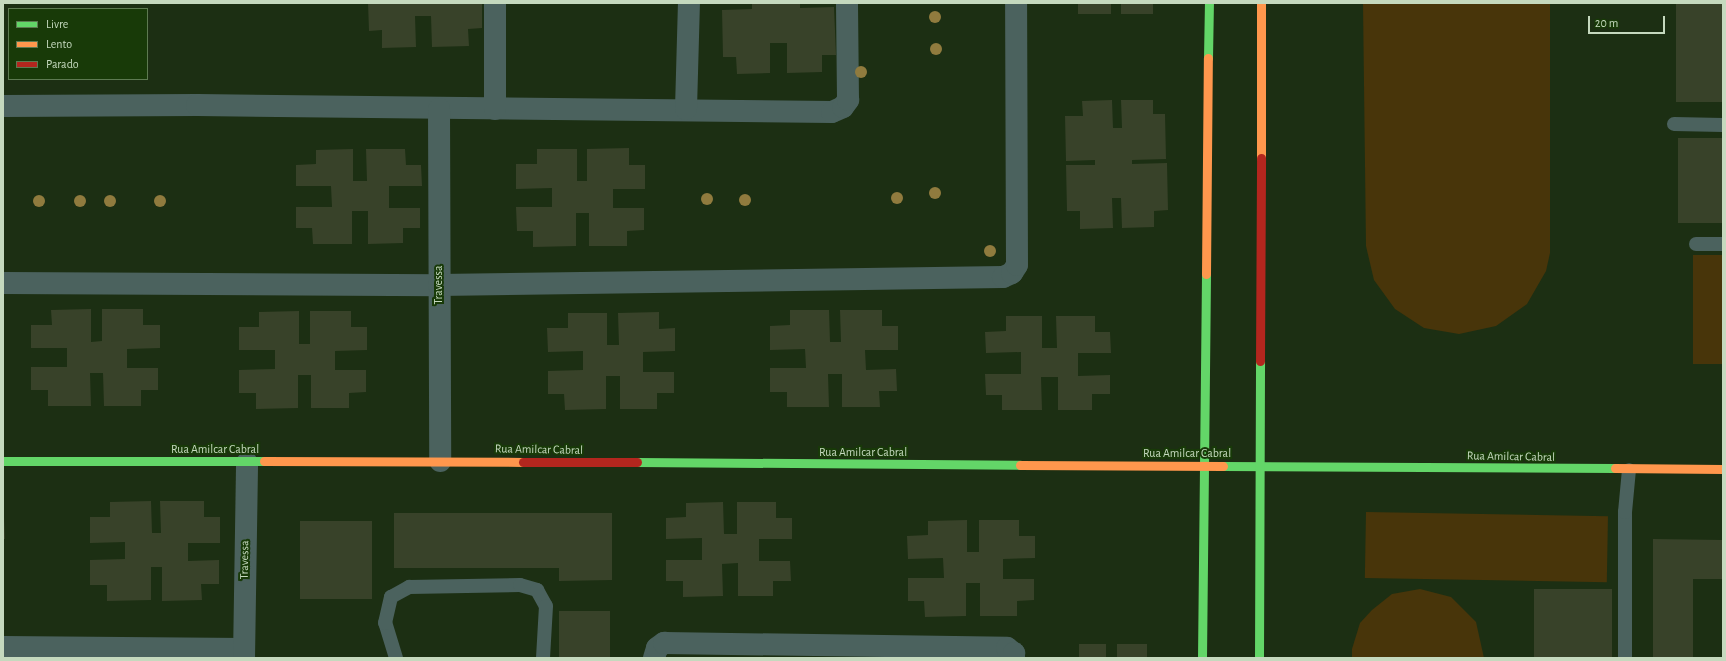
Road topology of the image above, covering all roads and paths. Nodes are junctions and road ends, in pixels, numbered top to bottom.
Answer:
1 (495, 3) edge
2 (689, 3) edge
3 (847, 3) edge
4 (1016, 3) edge
5 (1209, 3) edge
6 (1261, 3) edge
7 (3, 106) edge
8 (439, 109) junction
9 (495, 109) junction
10 (686, 109) junction
11 (1674, 124) dead end
12 (1723, 125) edge
13 (1696, 244) dead end
14 (1723, 244) edge
15 (3, 283) edge
16 (439, 285) junction
17 (3, 461) edge
18 (440, 461) junction
19 (247, 463) junction
20 (1204, 466) junction
21 (1260, 466) junction
22 (1723, 469) edge
23 (1629, 470) junction
24 (3, 647) edge
25 (244, 654) edge
26 (396, 658) edge
27 (543, 658) edge
28 (654, 658) edge
29 (1014, 658) edge
30 (1202, 658) edge
31 (1259, 658) edge
32 (1625, 658) edge

1 - 9 street
2 - 10 street
3 - 10 street
4 - 16 street
5 - 20 street
6 - 21 street
7 - 8 street
8 - 9 street
8 - 16 street, Travessa
9 - 10 street
11 - 12 lane
13 - 14 lane
15 - 16 street
16 - 18 street, Travessa
17 - 19 street, Rua Amilcar Cabral
18 - 19 street, Rua Amilcar Cabral
18 - 20 street, Rua Amilcar Cabral
19 - 25 street, Travessa
20 - 21 street, Rua Amilcar Cabral
20 - 30 street
21 - 23 street, Rua Amilcar Cabral
21 - 31 street
22 - 23 street, Rua Amilcar Cabral
23 - 32 lane
24 - 25 street
26 - 27 lane
28 - 29 street

